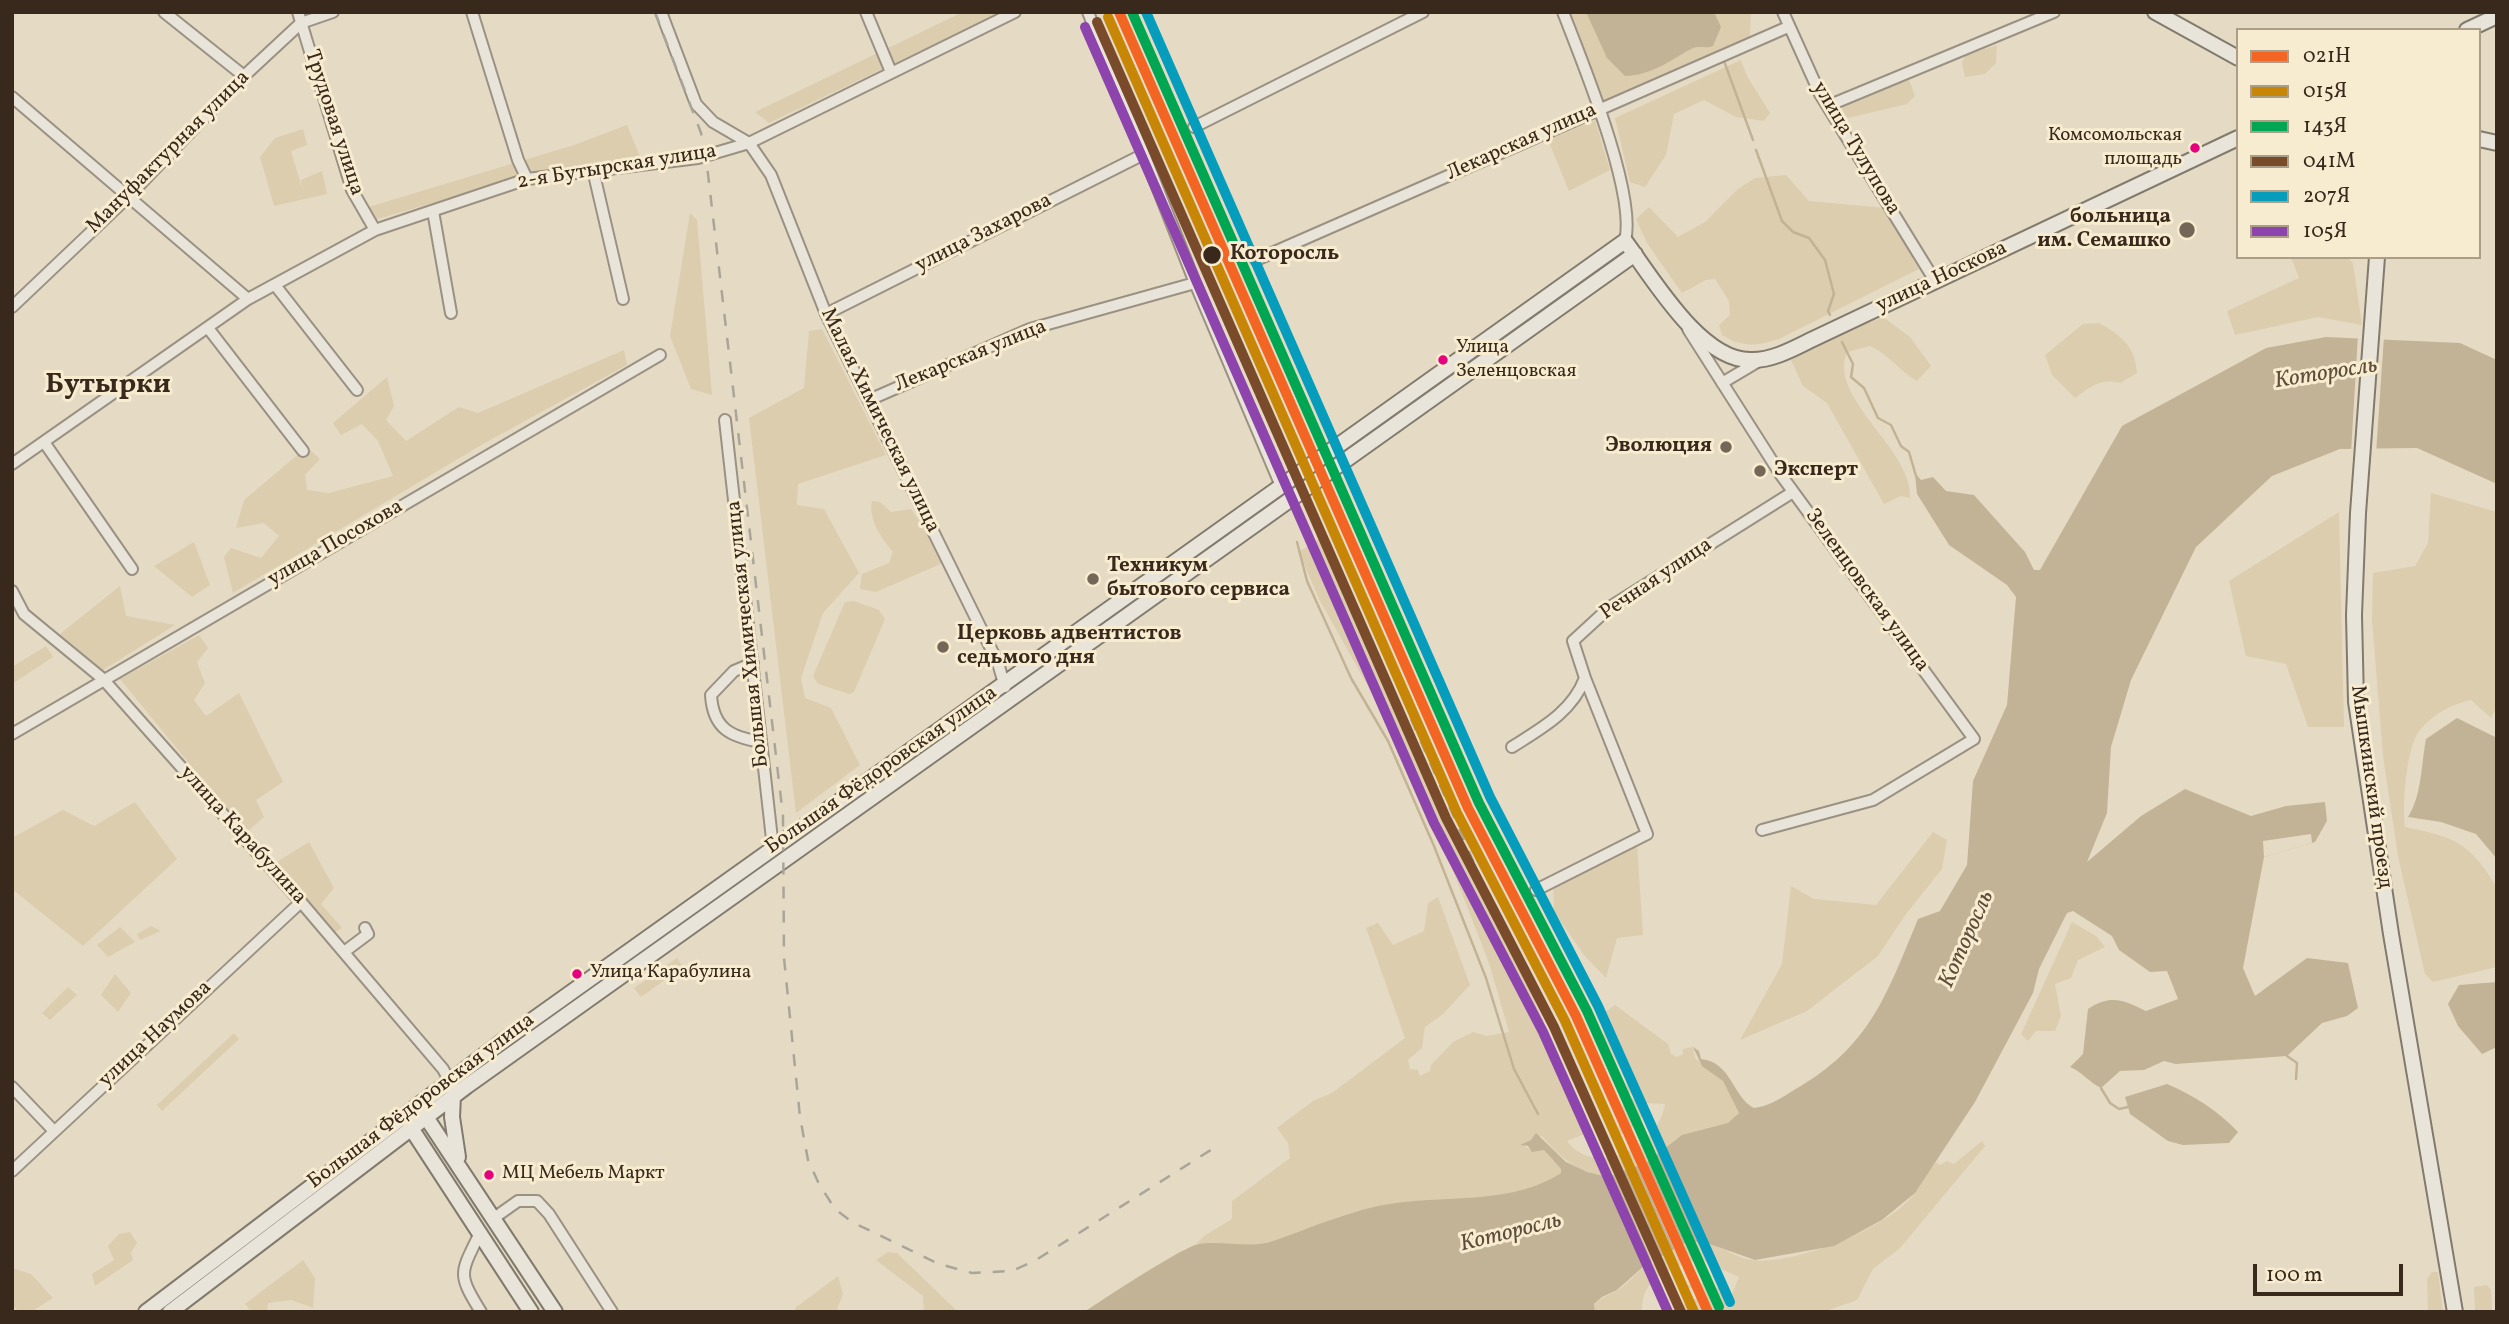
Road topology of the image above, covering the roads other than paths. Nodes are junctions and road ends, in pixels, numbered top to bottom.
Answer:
1 (164, 12) edge
2 (333, 12) edge
3 (472, 12) edge
4 (661, 12) edge
5 (866, 12) edge
6 (1015, 12) edge
7 (1088, 12) edge
8 (1423, 12) edge
9 (1563, 12) edge
10 (1783, 12) edge
11 (2054, 12) edge
12 (2155, 12) edge
13 (2497, 16) edge
14 (299, 18) edge
15 (1788, 27) junction
16 (2471, 28) edge
17 (2236, 57) edge
18 (891, 72) junction
19 (244, 76) junction
20 (12, 97) edge
21 (1830, 105) junction
22 (1599, 109) junction
23 (1194, 127) dead end
24 (2236, 139) edge
25 (749, 143) junction
26 (1142, 155) junction
27 (593, 170) junction
28 (527, 179) junction
29 (130, 195) junction
30 (433, 211) junction
31 (375, 230) junction
32 (1625, 241) junction
33 (1635, 254) junction
34 (2377, 259) edge
35 (1256, 260) dead end
36 (1935, 281) junction
37 (1195, 283) junction
38 (275, 285) junction
39 (248, 299) junction
40 (623, 299) dead end
41 (12, 307) edge
42 (451, 313) dead end
43 (826, 314) junction
44 (208, 328) junction
45 (1711, 353) junction
46 (660, 355) dead end
47 (1765, 358) junction
48 (1722, 383) junction
49 (358, 390) dead end
50 (869, 400) junction
51 (725, 420) dead end
52 (44, 442) junction
53 (303, 451) dead end
54 (12, 464) edge
55 (1281, 486) junction
56 (1793, 492) junction
57 (132, 569) dead end
58 (12, 591) edge
59 (752, 663) junction
60 (1586, 678) junction
61 (103, 680) junction
62 (1004, 684) junction
63 (1009, 700) junction
64 (12, 733) edge
65 (761, 742) junction
66 (1512, 747) dead end
67 (1762, 830) dead end
68 (773, 848) junction
69 (1536, 890) dead end
70 (301, 902) junction
71 (365, 928) dead end
72 (344, 952) junction
73 (451, 1079) junction
74 (12, 1087) edge
75 (453, 1096) junction
76 (409, 1109) junction
77 (426, 1117) junction
78 (411, 1128) junction
79 (53, 1130) junction
80 (390, 1144) junction
81 (432, 1159) junction
82 (461, 1168) junction
83 (12, 1171) edge
84 (494, 1218) junction
85 (480, 1233) junction
86 (146, 1312) edge
87 (170, 1312) edge
88 (481, 1312) edge
89 (531, 1312) edge
90 (555, 1312) edge
91 (612, 1312) edge
92 (2455, 1312) edge

1 - 19 street
2 - 14 street, Мануфактурная улица
3 - 28 street
4 - 25 street
5 - 18 street
6 - 18 street, 2-я Бутырская улица
7 - 26 street
8 - 23 street
9 - 22 street
10 - 15 street, улица Тулупова
11 - 21 street
12 - 17 main road
13 - 16 main road
14 - 19 street, Мануфактурная улица
14 - 31 street, Трудовая улица
15 - 21 street, улица Тулупова
15 - 22 street, Лекарская улица
18 - 25 street, 2-я Бутырская улица
19 - 29 street, Мануфактурная улица
20 - 29 street
21 - 36 street, улица Тулупова
22 - 32 street
22 - 35 street, Лекарская улица
24 - 36 main road, улица Носкова
25 - 27 street, 2-я Бутырская улица
25 - 43 street, Малая Химическая улица
26 - 37 street
26 - 43 street, улица Захарова
27 - 28 street, 2-я Бутырская улица
27 - 40 street
28 - 30 street, 2-я Бутырская улица
29 - 39 street
29 - 41 street, Мануфактурная улица
30 - 31 street, 2-я Бутырская улица
30 - 42 street
31 - 38 street, 2-я Бутырская улица
32 - 33 main road, Зеленцовская улица
32 - 55 main road, Большая Фёдоровская улица
33 - 45 main road, Зеленцовская улица
33 - 63 main road, Большая Фёдоровская улица
34 - 92 main road, Мышкинский проезд
36 - 47 main road, улица Носкова
37 - 50 street, Лекарская улица
37 - 55 street
38 - 39 street, 2-я Бутырская улица
38 - 49 street
39 - 44 street, 2-я Бутырская улица
43 - 50 street, Малая Химическая улица
44 - 52 street, 2-я Бутырская улица
44 - 53 street
45 - 47 main road, Зеленцовская улица
45 - 48 street, Зеленцовская улица
46 - 61 street, улица Посохова
47 - 48 street, улица Носкова
48 - 56 street, Зеленцовская улица
50 - 62 street, Малая Химическая улица
51 - 59 street, Большая Химическая улица
52 - 54 street, 2-я Бутырская улица
52 - 57 street
55 - 62 main road, Большая Фёдоровская улица
56 - 60 street, Речная улица
56 - 67 street, Зеленцовская улица
58 - 61 street, улица Карабулина
59 - 65 street, Большая Химическая улица
59 - 65 street
60 - 66 street
60 - 69 street
61 - 64 street, улица Посохова
61 - 70 street, улица Карабулина
62 - 63 street, Малая Химическая улица
62 - 68 main road, Большая Фёдоровская улица
63 - 75 main road, Большая Фёдоровская улица
65 - 68 street, Большая Химическая улица
68 - 73 main road, Большая Фёдоровская улица
70 - 72 street, улица Карабулина
70 - 79 street, улица Наумова
71 - 72 street
72 - 73 street, улица Карабулина
73 - 75 street
73 - 76 main road, Большая Фёдоровская улица
74 - 79 street
75 - 77 main road, Большая Фёдоровская улица
75 - 82 main road
76 - 77 main road
76 - 78 main road
76 - 86 main road, Большая Фёдоровская улица
77 - 78 main road, Большая Фёдоровская улица
77 - 82 main road
78 - 80 main road, Большая Фёдоровская улица
78 - 81 main road
79 - 83 street, улица Наумова
80 - 81 main road
80 - 87 main road, Большая Фёдоровская улица
81 - 85 main road
82 - 84 main road
84 - 90 main road
84 - 91 street
85 - 88 street
85 - 89 main road

